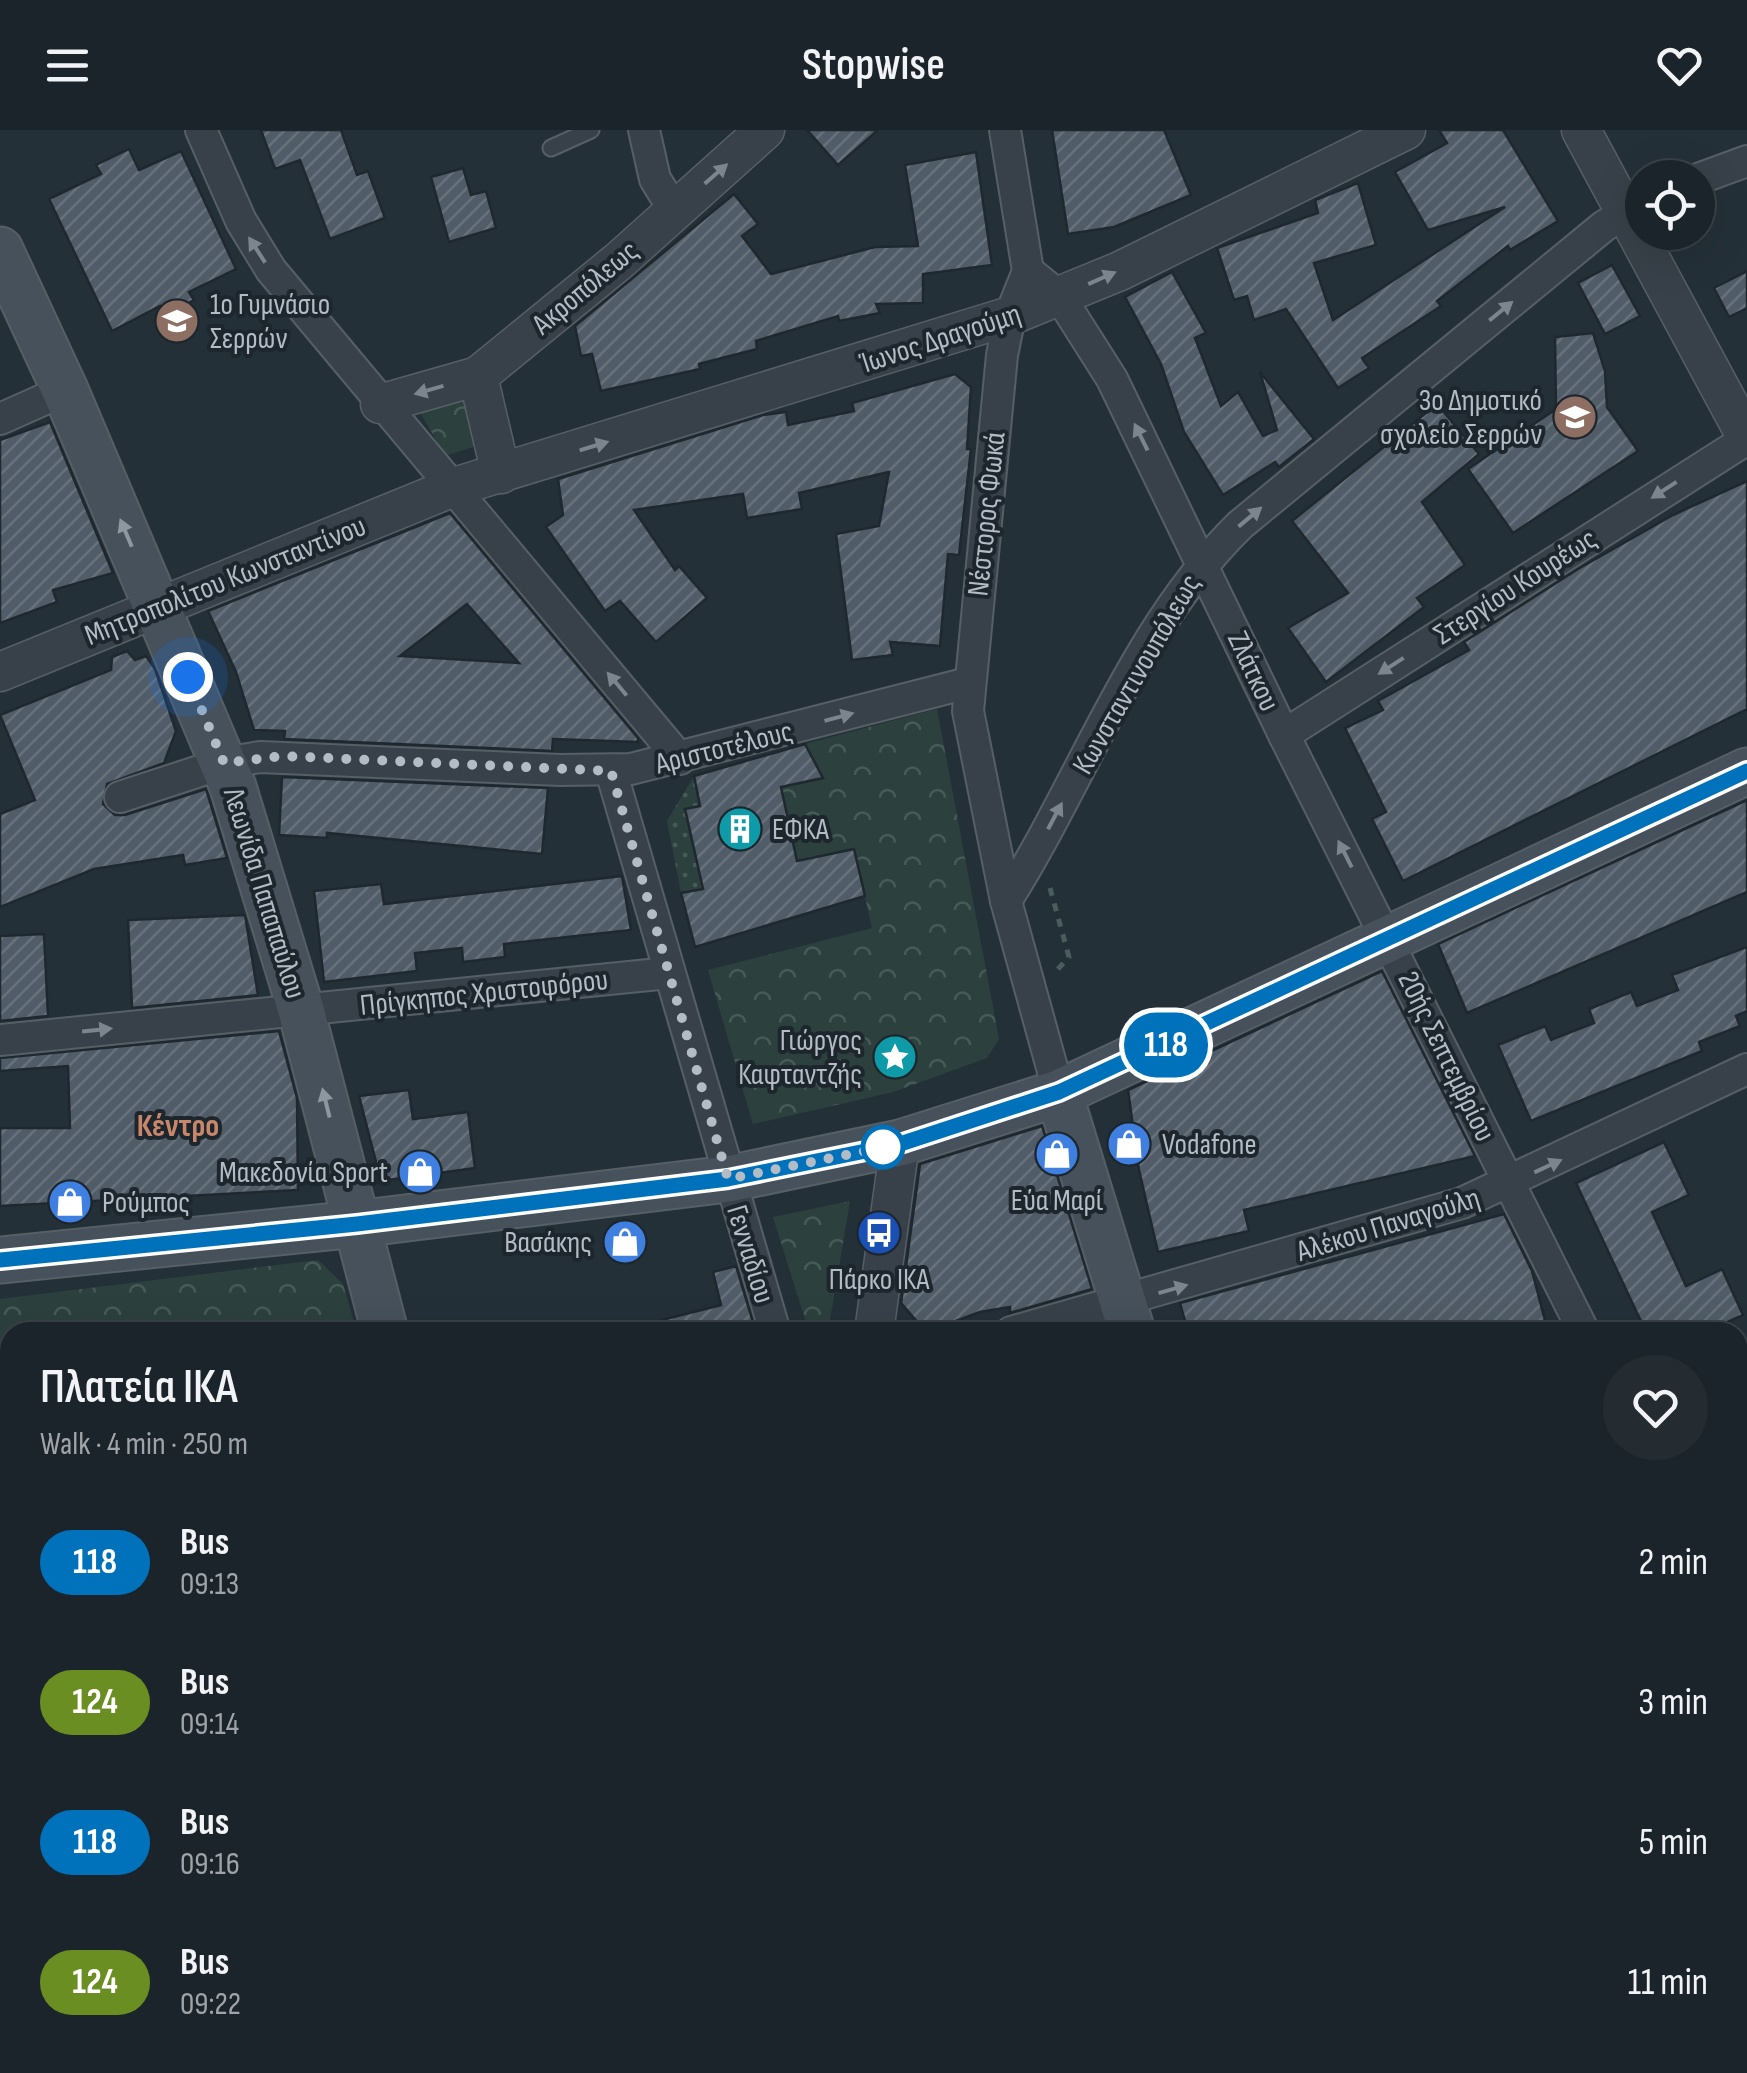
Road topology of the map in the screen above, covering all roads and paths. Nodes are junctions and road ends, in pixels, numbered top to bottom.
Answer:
1 (201, 130) edge
2 (590, 130) edge
3 (644, 130) edge
4 (765, 130) edge
5 (1005, 130) edge
6 (1406, 130) edge
7 (1580, 130) edge
8 (551, 148) dead end
9 (1747, 161) edge
10 (1715, 173) edge
11 (1625, 193) edge
12 (674, 210) junction
13 (1625, 213) edge
14 (0, 250) edge
15 (1655, 250) edge
16 (1028, 272) junction
17 (1060, 296) junction
18 (1010, 316) junction
19 (478, 376) junction
20 (65, 390) junction
21 (380, 404) junction
22 (0, 419) edge
23 (1747, 439) edge
24 (501, 474) junction
25 (451, 488) junction
26 (1202, 562) junction
27 (157, 607) junction
28 (0, 672) edge
29 (968, 683) junction
30 (1284, 735) junction
31 (680, 759) junction
32 (224, 763) junction
33 (611, 771) junction
34 (1747, 771) edge
35 (120, 797) dead end
36 (1047, 878) dead end
37 (1006, 900) junction
38 (1390, 941) junction
39 (670, 973) junction
40 (1033, 997) junction
41 (301, 1010) junction
42 (0, 1040) edge
43 (1747, 1069) edge
44 (1059, 1092) junction
45 (900, 1144) junction
46 (728, 1179) junction
47 (1510, 1184) junction
48 (357, 1224) junction
49 (0, 1260) edge
50 (1128, 1318) edge
51 (382, 1322) edge
52 (772, 1322) edge
53 (875, 1322) edge
54 (1095, 1322) edge
55 (1579, 1322) edge

21 -> 1 street
2 - 8 lane
3 - 12 street
12 -> 4 street, Ακροπόλεως
5 - 16 street
17 -> 6 street, Ίωνος Δραγούμη
7 - 11 street
9 - 10 street
12 - 19 street, Ακροπόλεως
26 -> 13 street, Κωνσταντινουπόλεως
14 - 20 main road, Λεωνίδα Παπαπαύλου
15 - 23 street
16 - 17 street
16 - 18 street, Νέστορος Φωκά
17 - 18 street, Ίωνος Δραγούμη
26 -> 17 street, Ζλάτκου
24 -> 18 street, Ίωνος Δραγούμη
18 - 29 street, Νέστορος Φωκά
19 -> 21 street
19 - 24 street
20 - 22 street
27 -> 20 main road, Λεωνίδα Παπαπαύλου
21 - 25 street
23 -> 30 street, Στεργίου Κουρέως
24 - 25 street, Ίωνος Δραγούμη
25 - 27 street, Μητροπολίτου Κωνσταντίνου
31 -> 25 street
26 - 30 street, Ζλάτκου
37 -> 26 street, Κωνσταντινουπόλεως
27 - 28 street, Μητροπολίτου Κωνσταντίνου
27 - 32 main road, Λεωνίδα Παπαπαύλου
31 -> 29 street, Αριστοτέλους
29 - 37 street, Νέστορος Φωκά
38 -> 30 street, Ζλάτκου
31 - 33 street, Αριστοτέλους
32 - 33 street, Αριστοτέλους
32 - 35 street, Αριστοτέλους
32 - 41 main road, Λεωνίδα Παπαπαύλου
33 - 39 street, Γενναδίου
34 - 38 main road
36 - 40 path
37 - 40 street
38 - 44 main road
38 - 47 street, 20ής Σεπτεμβρίου
39 - 41 street, Πρίγκηπος Χριστοφόρου
39 - 46 street, Γενναδίου
40 - 44 street
42 -> 41 street, Πρίγκηπος Χριστοφόρου
48 -> 41 main road, Λεωνίδα Παπαπαύλου
47 -> 43 street, Αλέκου Παναγούλη
44 - 45 main road
44 - 50 main road
45 - 46 main road
45 - 53 street
46 - 48 main road
46 - 52 street, Γενναδίου
50 -> 47 street, Αλέκου Παναγούλη
47 - 55 street, 20ής Σεπτεμβρίου
48 - 49 main road
48 - 51 main road, Λεωνίδα Παπαπαύλου
50 - 54 street, Αλέκου Παναγούλη

